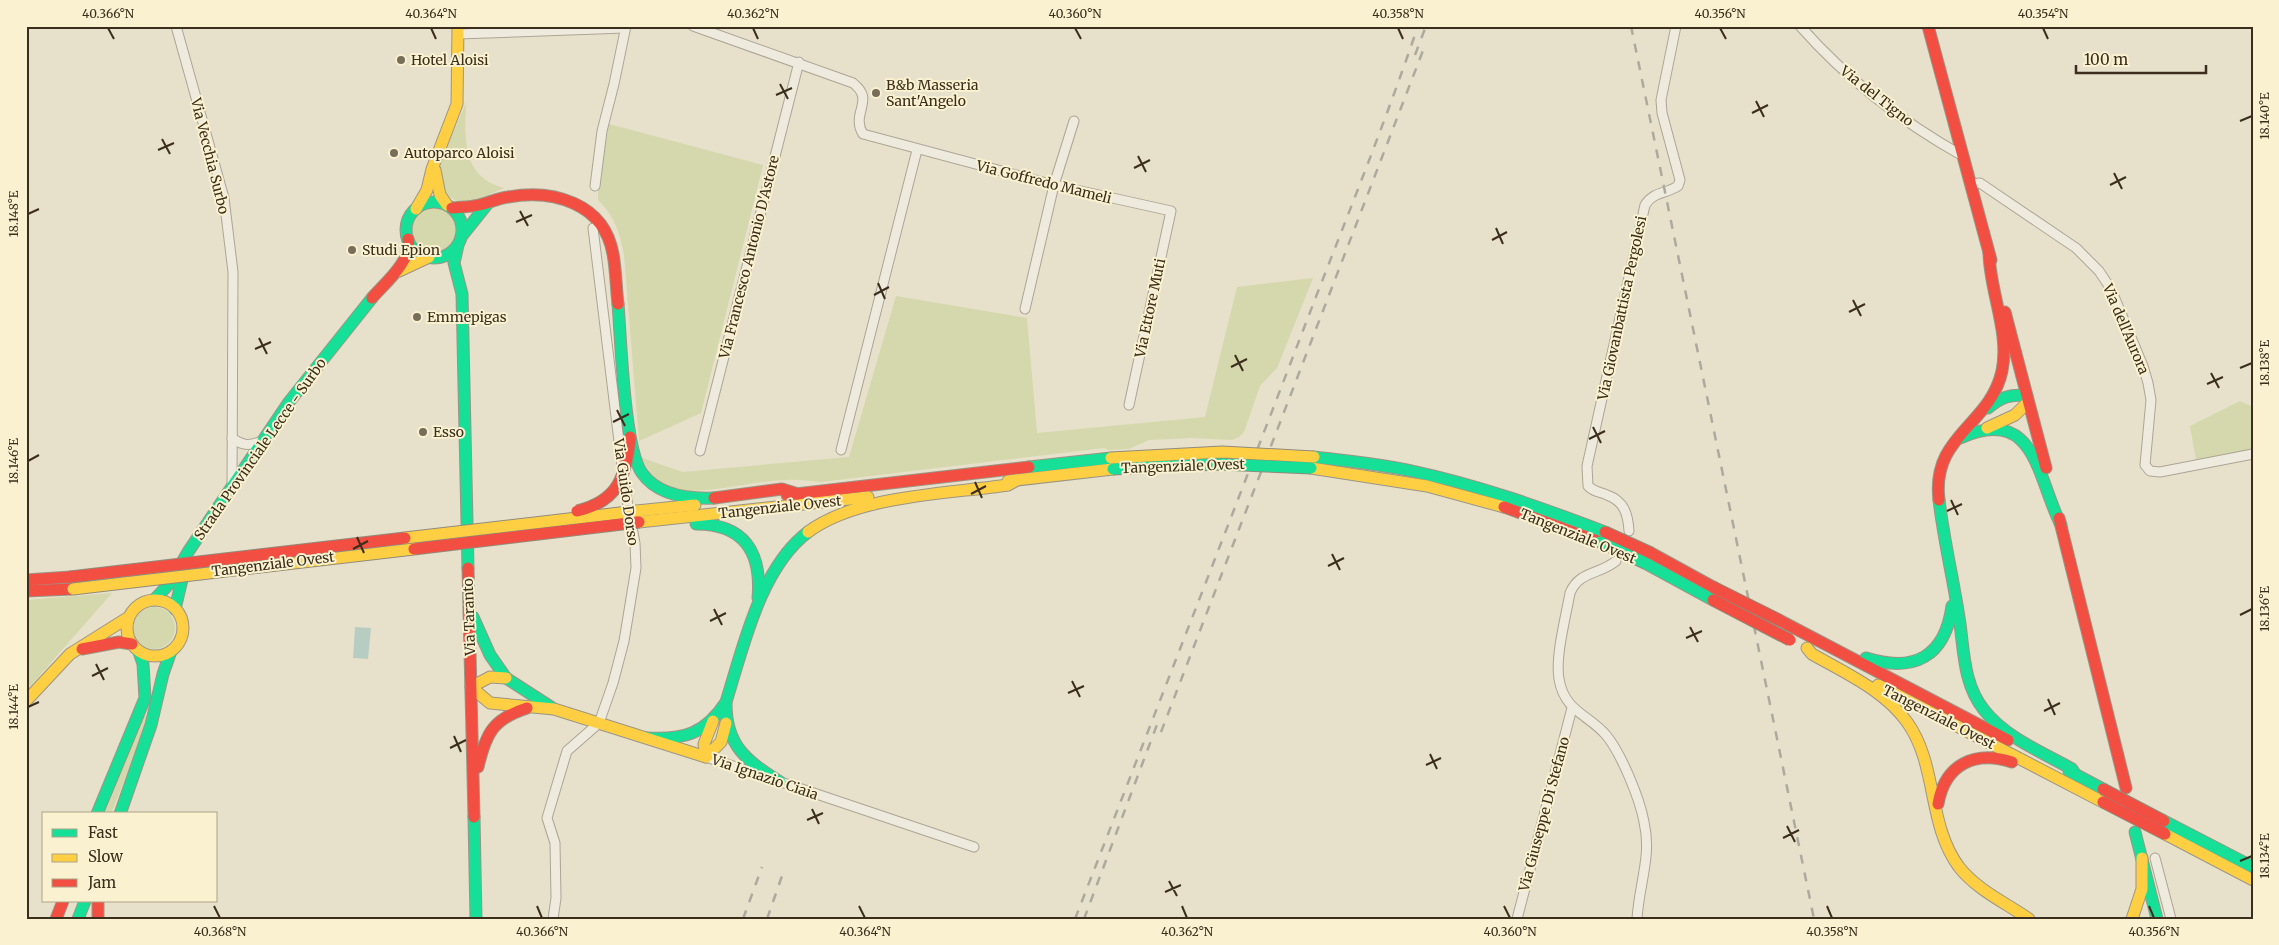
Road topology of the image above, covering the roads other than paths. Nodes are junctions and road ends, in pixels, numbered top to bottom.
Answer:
1 (176, 26) edge
2 (693, 26) edge
3 (1676, 26) edge
4 (1800, 26) edge
5 (1928, 26) edge
6 (595, 27) edge
7 (625, 27) edge
8 (458, 30) edge
9 (799, 62) junction
10 (1074, 121) dead end
11 (917, 150) junction
12 (1963, 156) junction
13 (436, 157) junction
14 (1970, 184) junction
15 (1054, 185) junction
16 (595, 186) dead end
17 (490, 202) junction
18 (450, 206) junction
19 (416, 209) junction
20 (1171, 211) joint
21 (593, 228) dead end
22 (408, 239) junction
23 (460, 241) junction
24 (1989, 254) junction
25 (432, 257) junction
26 (390, 278) junction
27 (1026, 309) dead end
28 (462, 316) junction
29 (2028, 399) junction
30 (1129, 405) dead end
31 (1980, 415) junction
32 (1983, 430) junction
33 (630, 437) junction
34 (232, 438) junction
35 (1956, 440) junction
36 (262, 441) junction
37 (841, 450) dead end
38 (700, 451) dead end
39 (2253, 454) edge
40 (1112, 464) junction
41 (1016, 480) junction
42 (232, 486) junction
43 (798, 494) junction
44 (638, 521) junction
45 (2061, 525) junction
46 (481, 529) junction
47 (1629, 531) dead end
48 (188, 552) junction
49 (1648, 558) junction
50 (1616, 561) dead end
51 (26, 580) edge
52 (1952, 590) junction
53 (26, 591) edge
54 (154, 600) junction
55 (469, 605) junction
56 (176, 609) junction
57 (756, 614) junction
58 (129, 617) junction
59 (1790, 627) junction
60 (136, 648) junction
61 (1807, 648) junction
62 (76, 650) junction
63 (171, 651) junction
64 (506, 678) junction
65 (471, 687) junction
66 (26, 701) edge
67 (726, 702) junction
68 (530, 706) junction
69 (1572, 708) junction
70 (554, 709) junction
71 (713, 721) junction
72 (599, 723) junction
73 (726, 723) junction
74 (647, 738) junction
75 (706, 757) junction
76 (2076, 775) junction
77 (780, 782) junction
78 (2126, 788) dead end
79 (473, 790) junction
80 (2103, 802) junction
81 (98, 812) edge
82 (121, 812) edge
83 (1938, 826) junction
84 (2136, 832) dead end
85 (974, 847) dead end
86 (2142, 858) junction
87 (2155, 858) dead end
88 (2253, 867) edge
89 (2253, 880) edge
90 (63, 902) edge
91 (85, 902) edge
92 (98, 902) edge
93 (56, 919) edge
94 (78, 919) edge
95 (98, 919) edge
96 (476, 919) edge
97 (553, 919) edge
98 (1517, 919) edge
99 (1637, 919) edge
100 (2029, 919) edge
101 (2132, 919) edge
102 (2157, 919) edge
103 (2170, 919) edge

1 - 34 street, Via Vecchia Surbo
2 - 9 street
3 - 47 street, Via Giovanbattista Pergolesi
4 - 12 street, Via del Tigno
5 - 12 main road
6 - 7 street
6 - 8 street
7 - 16 street
8 - 13 main road, Via Taranto
9 - 11 street, Via Goffredo Mameli
9 - 38 street, Via Francesco Antonio D'Astore
10 - 15 street
11 - 15 street, Via Goffredo Mameli
11 - 37 street
12 - 14 main road
13 - 18 main road, Via Taranto
13 - 19 main road, Via Taranto
14 - 24 main road
14 - 39 street, Via dell'Aurora
15 - 20 street, Via Goffredo Mameli
15 - 27 street
17 - 18 main road
17 - 23 main road
17 - 33 main road
18 - 19 main road
18 - 23 main road, Via Taranto
19 - 22 main road, Via Taranto
20 - 30 street, Via Ettore Muti
21 - 72 street, Via Guido Dorso
22 - 25 main road, Via Taranto
22 - 26 main road, Strada Provinciale Lecce - Surbo
23 - 25 main road
23 - 28 main road, Via Taranto
24 - 29 main road
24 - 31 main road
25 - 26 main road, Strada Provinciale Lecce - Surbo
25 - 28 main road, Via Taranto
26 - 36 main road, Strada Provinciale Lecce - Surbo
28 - 55 main road, Via Taranto
29 - 31 main road
29 - 32 main road
29 - 45 main road
31 - 35 main road
32 - 35 main road
32 - 45 main road
33 - 43 main road
33 - 46 main road, bridge
34 - 36 street
34 - 42 street, Via Vecchia Surbo
35 - 52 main road
36 - 42 main road, Strada Provinciale Lecce - Surbo
40 - 41 main road, Tangenziale Ovest
40 - 43 main road, Tangenziale Ovest
40 - 49 main road, Tangenziale Ovest, bridge
41 - 44 main road, Tangenziale Ovest
41 - 57 main road
42 - 48 main road, Strada Provinciale Lecce - Surbo
43 - 44 main road, Tangenziale Ovest
44 - 46 main road, Tangenziale Ovest, bridge
44 - 53 main road, Tangenziale Ovest, bridge
44 - 57 main road
45 - 78 main road
46 - 51 main road, Tangenziale Ovest, bridge
48 - 54 main road, Strada Provinciale Lecce - Surbo
48 - 56 main road
49 - 59 main road, Tangenziale Ovest, bridge
49 - 61 main road, Tangenziale Ovest, bridge
50 - 69 street
52 - 59 main road
52 - 76 main road
54 - 56 main road
54 - 58 main road
55 - 64 main road, Via Ignazio Ciaia
55 - 65 main road, Via Taranto
56 - 63 main road
57 - 67 main road
58 - 60 main road
58 - 62 main road
59 - 76 main road, Tangenziale Ovest
60 - 62 main road
60 - 63 main road
60 - 81 main road
61 - 80 main road, Tangenziale Ovest
61 - 83 main road
62 - 66 main road
63 - 82 main road
64 - 65 main road
64 - 70 main road, Via Ignazio Ciaia
65 - 68 main road, Via Ignazio Ciaia
65 - 79 main road, Via Taranto
67 - 71 main road
67 - 73 main road
68 - 70 main road, Via Ignazio Ciaia
68 - 79 main road
69 - 98 street, Via Giuseppe Di Stefano
69 - 99 street
70 - 72 main road, Via Ignazio Ciaia
71 - 74 main road
71 - 75 main road
72 - 74 main road, Via Ignazio Ciaia
72 - 97 street
73 - 75 main road
73 - 77 main road
74 - 75 main road, Via Ignazio Ciaia
75 - 77 street, Via Ignazio Ciaia
76 - 88 main road, Tangenziale Ovest, bridge
77 - 85 street, Via Ignazio Ciaia
79 - 96 main road, Via Taranto
80 - 83 main road
80 - 89 main road, Tangenziale Ovest, bridge
83 - 100 main road
84 - 86 main road
86 - 101 main road
86 - 102 main road
87 - 103 street
90 - 93 main road
91 - 94 main road
92 - 95 main road

